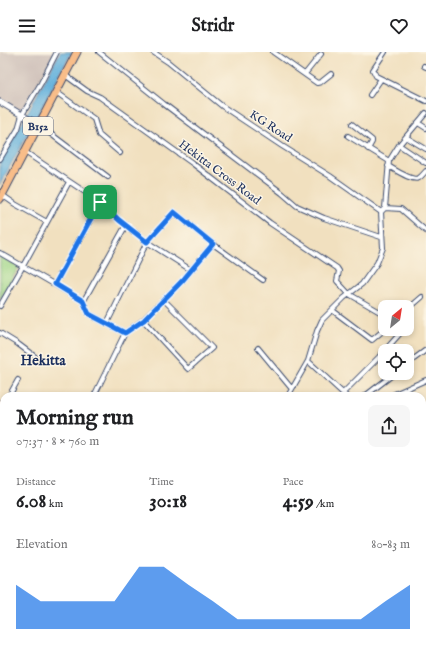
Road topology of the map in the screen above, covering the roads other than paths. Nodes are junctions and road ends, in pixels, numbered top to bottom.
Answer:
1 (57, 52) edge
2 (77, 52) edge
3 (99, 52) edge
4 (153, 52) edge
5 (273, 52) edge
6 (385, 52) edge
7 (321, 54) dead end
8 (305, 74) junction
9 (331, 74) dead end
10 (65, 75) junction
11 (381, 79) junction
12 (56, 92) junction
13 (370, 95) dead end
14 (426, 101) edge
15 (0, 103) edge
16 (426, 113) edge
17 (22, 114) junction
18 (418, 123) junction
19 (352, 124) dead end
20 (39, 125) junction
21 (426, 128) edge
22 (348, 136) dead end
23 (406, 137) junction
24 (399, 145) junction
25 (368, 149) junction
26 (426, 149) edge
27 (25, 152) junction
28 (120, 153) dead end
29 (0, 160) edge
30 (388, 163) junction
31 (426, 163) edge
32 (426, 171) edge
33 (108, 177) dead end
34 (69, 182) junction
35 (1, 197) edge
36 (100, 202) junction
37 (383, 210) junction
38 (47, 222) junction
39 (126, 225) junction
40 (426, 232) edge
41 (382, 237) junction
42 (147, 242) junction
43 (213, 244) junction
44 (0, 253) edge
45 (23, 266) junction
46 (191, 270) junction
47 (263, 280) dead end
48 (55, 284) junction
49 (349, 294) junction
50 (422, 297) dead end
51 (164, 300) junction
52 (84, 302) junction
53 (414, 304) edge
54 (0, 306) edge
55 (332, 310) junction
56 (378, 311) edge
57 (144, 320) junction
58 (107, 323) junction
59 (0, 333) edge
60 (125, 333) junction
61 (378, 335) edge
62 (398, 336) edge
63 (258, 348) dead end
64 (426, 350) edge
65 (38, 359) dead end
66 (414, 359) edge
67 (308, 361) junction
68 (18, 380) dead end
69 (386, 380) edge
70 (426, 380) edge
71 (292, 389) junction
72 (11, 392) edge
73 (96, 392) edge
74 (290, 392) edge
75 (343, 392) edge
76 (347, 392) edge
77 (369, 392) edge
78 (399, 392) edge

1 - 17 street
2 - 10 main road, B152
3 - 41 street
4 - 37 street, KG Road
5 - 8 street
6 - 11 street
7 - 8 street
8 - 9 street
10 - 12 main road, B152
10 - 49 street, Hekitta Cross Road
11 - 13 street
11 - 14 street
12 - 20 main road, B152
12 - 28 street
15 - 17 street
16 - 18 street
17 - 20 street
17 - 29 street
18 - 21 street
18 - 23 street
19 - 25 street
20 - 27 main road, B152
20 - 33 street
22 - 25 street
23 - 24 street
23 - 26 street
24 - 30 street
24 - 31 street
25 - 30 street
27 - 34 street
27 - 35 main road, B152
30 - 32 street
30 - 37 street
34 - 36 street
34 - 38 street
35 - 38 street
36 - 39 street
36 - 48 street
37 - 40 street
37 - 41 street
38 - 45 street
39 - 42 street
39 - 52 street
41 - 49 street
42 - 43 street
42 - 46 street
42 - 58 street
43 - 46 street
43 - 47 street
44 - 45 street
45 - 48 street
45 - 54 street
46 - 51 street
48 - 52 street
49 - 55 street
49 - 56 street
50 - 53 street
51 - 57 street
51 - 57 street
52 - 58 street
55 - 61 street
55 - 67 street
57 - 60 street
58 - 60 street
59 - 65 street
60 - 73 street
62 - 76 street
63 - 71 street
64 - 66 street
67 - 71 street
67 - 75 street
68 - 72 street
69 - 77 street
70 - 78 street
71 - 74 street

